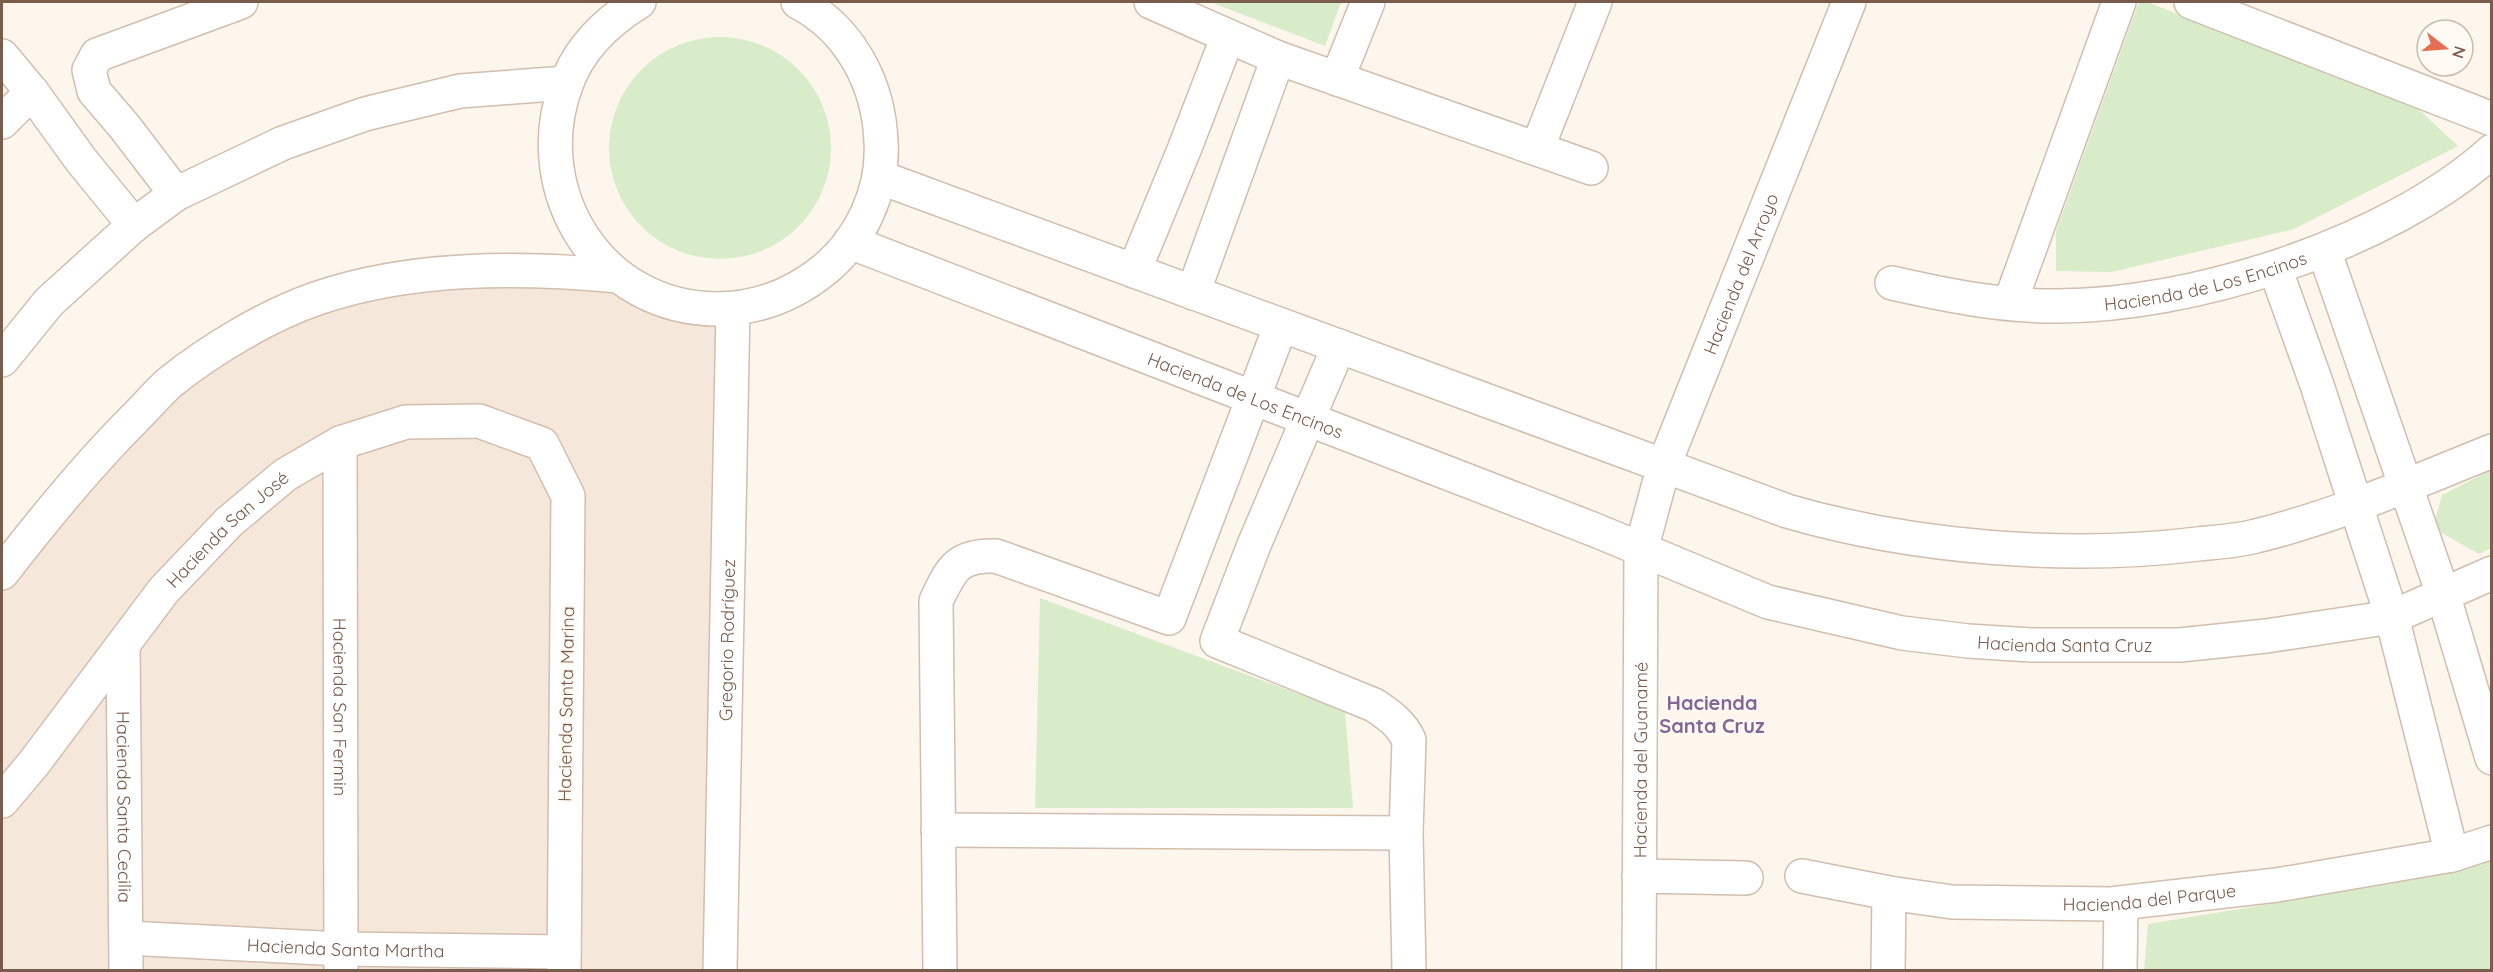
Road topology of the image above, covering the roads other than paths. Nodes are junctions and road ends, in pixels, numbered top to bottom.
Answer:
1 (241, 2) edge
2 (639, 2) edge
3 (798, 2) edge
4 (1151, 2) edge
5 (1368, 2) edge
6 (1595, 2) edge
7 (1849, 2) edge
8 (2119, 2) edge
9 (2191, 2) edge
10 (1228, 36) junction
11 (2, 56) edge
12 (1278, 58) junction
13 (1337, 79) junction
14 (566, 83) junction
15 (32, 92) junction
16 (2492, 119) edge
17 (2, 122) edge
18 (1537, 149) junction
19 (2492, 150) edge
20 (1591, 168) dead end
21 (879, 177) junction
22 (176, 194) junction
23 (134, 225) junction
24 (850, 242) junction
25 (2324, 250) junction
26 (2275, 268) junction
27 (1134, 271) junction
28 (618, 276) junction
29 (1892, 283) dead end
30 (1193, 292) junction
31 (2010, 303) junction
32 (733, 309) junction
33 (1281, 325) junction
34 (1339, 346) junction
35 (2, 360) edge
36 (1253, 398) junction
37 (1308, 419) junction
38 (340, 443) junction
39 (542, 444) joint
40 (2492, 451) edge
41 (1665, 465) junction
42 (2407, 485) junction
43 (2356, 506) junction
44 (1641, 550) junction
45 (5, 561) edge
46 (2492, 573) edge
47 (2443, 594) junction
48 (2392, 617) junction
49 (123, 645) junction
50 (2492, 758) edge
51 (2, 801) edge
52 (939, 830) junction
53 (1406, 833) junction
54 (2492, 842) edge
55 (2452, 855) junction
56 (1639, 876) junction
57 (1802, 876) dead end
58 (1746, 878) dead end
59 (1889, 893) junction
60 (2121, 903) junction
61 (127, 938) junction
62 (341, 959) edge
63 (564, 961) edge
64 (126, 970) edge
65 (720, 970) edge
66 (940, 970) edge
67 (1409, 970) edge
68 (1640, 970) edge
69 (1888, 970) edge
70 (2120, 970) edge

1 - 22 street
2 - 14 street
3 - 21 street
4 - 10 street
5 - 13 street
6 - 18 street
7 - 41 street, Hacienda del Arroyo
8 - 31 street
9 - 16 street
10 - 12 street
10 - 27 street
11 - 15 street
12 - 13 street
12 - 30 street
13 - 18 street
14 - 22 street
14 - 28 street
15 - 17 street
15 - 23 street
18 - 20 street
19 - 25 street, Hacienda de Los Encinos
21 - 24 street
21 - 27 street
22 - 23 street
23 - 35 street
24 - 32 street
24 - 36 street, Hacienda de Los Encinos
25 - 26 street, Hacienda de Los Encinos
25 - 42 street
26 - 31 street, Hacienda de Los Encinos
26 - 43 street
27 - 30 street
28 - 32 street
28 - 45 street
29 - 31 street, Hacienda de Los Encinos
30 - 33 street
32 - 65 street, Gregorio Rodríguez
33 - 34 street
33 - 36 street
34 - 37 street
34 - 41 street
36 - 37 street, Hacienda de Los Encinos
36 - 52 street
37 - 44 street, Hacienda de Los Encinos
37 - 53 street
38 - 39 street, Hacienda San José
38 - 49 street, Hacienda San José
38 - 62 street, Hacienda San Fermin
39 - 63 street, Hacienda Santa Marina
40 - 42 street
41 - 43 street
41 - 44 street, Hacienda del Arroyo
42 - 43 street
42 - 47 street
43 - 48 street
44 - 48 street, Hacienda Santa Cruz
44 - 56 street, Hacienda del Guanamé
46 - 47 street, Hacienda Santa Cruz
47 - 48 street, Hacienda Santa Cruz
47 - 50 street
48 - 55 street
49 - 51 street, Hacienda San José
49 - 61 street, Hacienda Santa Cecilia
52 - 53 street
52 - 66 street
53 - 67 street
54 - 55 street, Hacienda del Parque
55 - 60 street, Hacienda del Parque
56 - 58 street
56 - 68 street, Hacienda del Guanamé
57 - 59 street, Hacienda del Parque
59 - 60 street, Hacienda del Parque
59 - 69 street
60 - 70 street
61 - 62 street, Hacienda Santa Martha
61 - 64 street, Hacienda Santa Cecilia
62 - 63 street, Hacienda Santa Martha

